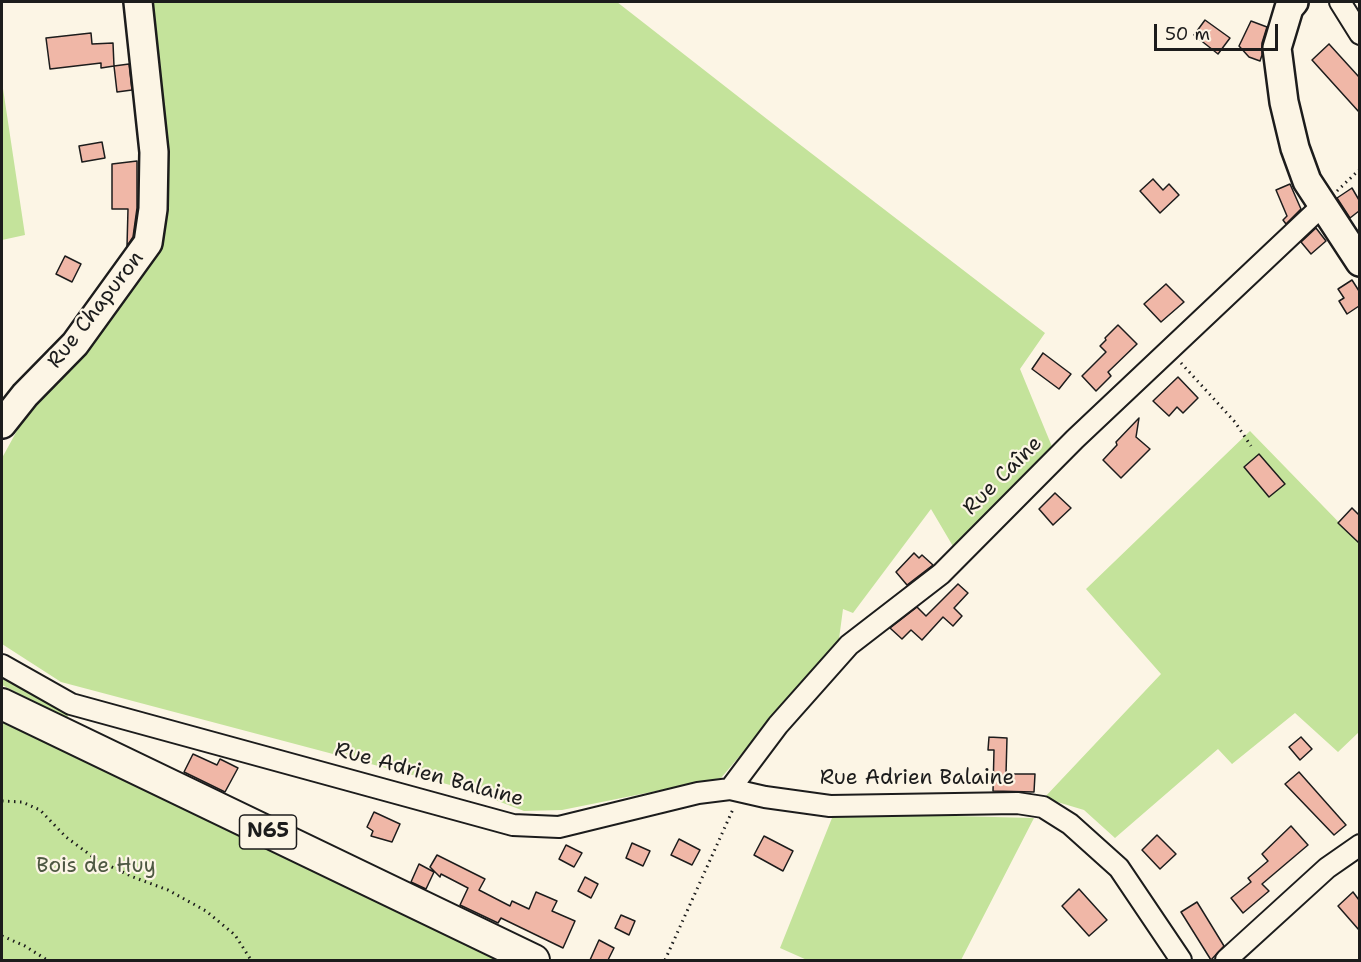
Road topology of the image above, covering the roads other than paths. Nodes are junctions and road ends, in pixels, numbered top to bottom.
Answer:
1 (138, 2) edge
2 (1294, 2) edge
3 (1340, 2) edge
4 (1359, 34) edge
5 (1322, 206) junction
6 (1359, 262) edge
7 (2, 424) edge
8 (2, 665) edge
9 (2, 704) edge
10 (733, 790) junction
11 (1357, 852) edge
12 (534, 960) edge
13 (1181, 960) edge
14 (1226, 960) edge

1 - 7 street, Rue Chapuron
2 - 5 street
3 - 4 street
5 - 6 street
5 - 10 street, Rue Caîne
8 - 10 street, Rue Adrien Balaine
9 - 12 main road, N65
10 - 13 street, Rue Adrien Balaine
11 - 14 street

